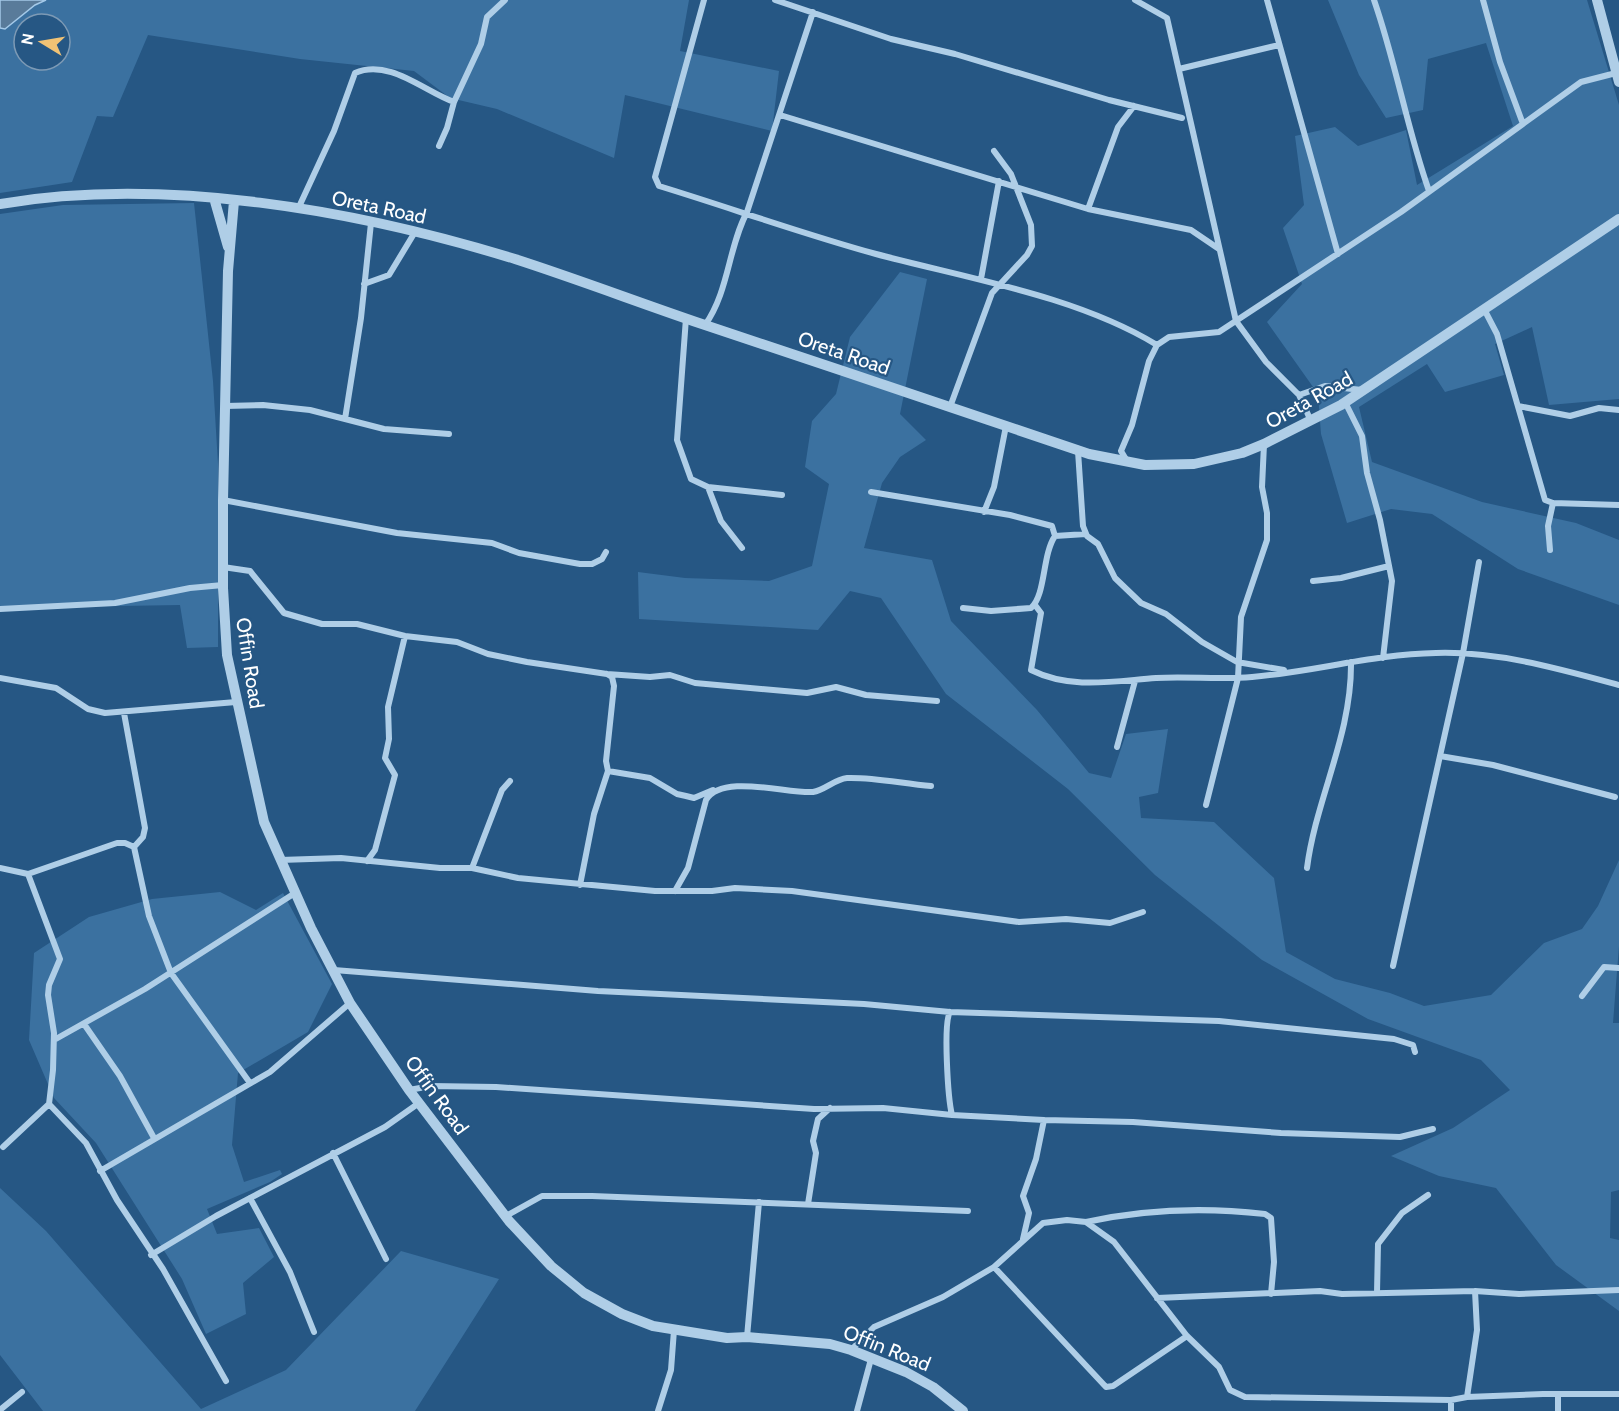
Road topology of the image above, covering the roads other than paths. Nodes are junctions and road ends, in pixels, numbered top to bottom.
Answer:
1 (506, 0) edge
2 (704, 0) edge
3 (775, 0) edge
4 (1135, 0) edge
5 (1267, 0) edge
6 (1374, 0) edge
7 (1483, 0) edge
8 (1597, 0) edge
9 (813, 12) junction
10 (1279, 45) junction
11 (1179, 69) junction
12 (1618, 78) edge
13 (454, 102) junction
14 (1134, 106) junction
15 (780, 115) junction
16 (1182, 118) dead end
17 (1523, 124) junction
18 (439, 146) dead end
19 (994, 151) dead end
20 (999, 181) junction
21 (1015, 185) junction
22 (1430, 191) junction
23 (214, 198) junction
24 (234, 201) junction
25 (0, 204) edge
26 (298, 209) junction
27 (1088, 209) junction
28 (747, 212) junction
29 (1619, 219) edge
30 (371, 223) junction
31 (415, 232) junction
32 (1220, 249) junction
33 (229, 250) junction
34 (1338, 254) junction
35 (981, 279) junction
36 (1000, 283) junction
37 (364, 284) junction
38 (1484, 309) junction
39 (686, 318) junction
40 (1236, 321) junction
41 (705, 325) junction
42 (1157, 345) junction
43 (1364, 390) junction
44 (1299, 395) junction
45 (1345, 402) junction
46 (225, 406) junction
47 (1518, 406) junction
48 (950, 407) junction
49 (1619, 410) edge
50 (345, 419) junction
51 (1311, 421) junction
52 (1006, 426) junction
53 (448, 434) dead end
54 (1264, 444) junction
55 (1078, 451) junction
56 (1128, 462) junction
57 (708, 487) junction
58 (871, 492) dead end
59 (782, 495) dead end
60 (223, 500) junction
61 (1553, 503) junction
62 (1619, 505) edge
63 (984, 512) junction
64 (1086, 534) junction
65 (1055, 536) junction
66 (742, 548) dead end
67 (1550, 550) dead end
68 (606, 552) dead end
69 (1479, 562) dead end
70 (1389, 566) junction
71 (223, 567) junction
72 (1313, 581) dead end
73 (223, 585) junction
74 (1035, 605) junction
75 (963, 608) dead end
76 (0, 609) edge
77 (405, 636) junction
78 (1463, 653) junction
79 (1383, 658) junction
80 (1237, 662) junction
81 (1351, 662) junction
82 (1291, 671) junction
83 (607, 674) junction
84 (0, 678) edge
85 (1238, 678) junction
86 (1135, 681) junction
87 (1619, 685) edge
88 (937, 701) dead end
89 (236, 702) junction
90 (124, 713) junction
91 (1117, 747) dead end
92 (1440, 756) junction
93 (608, 771) junction
94 (510, 781) dead end
95 (931, 786) dead end
96 (717, 790) junction
97 (1615, 797) dead end
98 (1206, 805) dead end
99 (134, 847) junction
100 (280, 860) junction
101 (367, 861) junction
102 (0, 868) edge
103 (472, 868) junction
104 (1307, 868) dead end
105 (28, 874) junction
106 (580, 885) junction
107 (675, 891) junction
108 (295, 893) junction
109 (1143, 912) dead end
110 (1393, 966) dead end
111 (1619, 968) edge
112 (334, 970) junction
113 (171, 973) junction
114 (1582, 996) dead end
115 (350, 1003) junction
116 (950, 1012) junction
117 (84, 1024) junction
118 (54, 1040) junction
119 (1415, 1052) dead end
120 (250, 1083) junction
121 (409, 1090) junction
122 (419, 1103) junction
123 (49, 1104) junction
124 (830, 1108) junction
125 (952, 1115) junction
126 (1044, 1120) junction
127 (1433, 1129) dead end
128 (154, 1138) junction
129 (3, 1147) dead end
130 (333, 1153) junction
131 (100, 1171) junction
132 (1428, 1195) dead end
133 (250, 1198) junction
134 (759, 1202) junction
135 (808, 1204) junction
136 (968, 1211) dead end
137 (506, 1216) junction
138 (1086, 1222) junction
139 (1023, 1239) junction
140 (151, 1255) junction
141 (386, 1259) dead end
142 (994, 1267) junction
143 (1619, 1290) edge
144 (1475, 1291) junction
145 (1377, 1293) junction
146 (1271, 1294) junction
147 (1157, 1298) junction
148 (674, 1330) junction
149 (314, 1332) dead end
150 (1187, 1336) junction
151 (747, 1337) junction
152 (851, 1350) junction
153 (872, 1359) junction
154 (226, 1381) dead end
155 (22, 1392) dead end
156 (1558, 1394) junction
157 (1619, 1394) edge
158 (1467, 1397) junction
159 (1451, 1400) junction
160 (957, 1409) edge
161 (0, 1410) edge
162 (658, 1411) edge
163 (856, 1411) edge
164 (1451, 1411) edge
165 (1558, 1411) edge

1 - 13 street
2 - 28 street
3 - 9 street
4 - 11 street
5 - 10 street
6 - 22 street
7 - 17 street
8 - 12 street
9 - 14 street
9 - 15 street
10 - 11 street
10 - 34 street
11 - 32 street
12 - 17 street
13 - 18 street
13 - 26 street
14 - 16 street
14 - 27 street
15 - 20 street
15 - 28 street
17 - 22 street
19 - 21 street
20 - 21 street
20 - 35 street
21 - 27 street
21 - 36 street
22 - 34 street
23 - 24 street, Oreta Road
23 - 25 street, Oreta Road
23 - 33 street
24 - 26 street, Oreta Road
24 - 33 street
26 - 30 street, Oreta Road
27 - 32 street
28 - 35 street
28 - 41 street
29 - 38 street, Oreta Road
30 - 31 street, Oreta Road
30 - 37 street
31 - 37 street
31 - 39 street, Oreta Road
32 - 40 street
33 - 46 street, Offin Road
34 - 40 street
35 - 36 street
36 - 42 street
36 - 48 street
37 - 50 street
38 - 43 street, Oreta Road
38 - 47 street
39 - 41 street, Oreta Road
39 - 57 street
40 - 42 street
40 - 44 street
41 - 48 street, Oreta Road
42 - 56 street
43 - 44 street
43 - 45 street, Oreta Road
44 - 51 street
45 - 51 street, Oreta Road
45 - 70 street
46 - 50 street
46 - 60 street, Offin Road
47 - 49 street
47 - 61 street
48 - 52 street, Oreta Road
50 - 53 street
51 - 54 street, Oreta Road
52 - 55 street, Oreta Road
52 - 63 street
54 - 56 street, Oreta Road
54 - 80 street
55 - 56 street, Oreta Road
55 - 64 street
57 - 59 street
57 - 66 street
58 - 63 street
60 - 68 street
60 - 71 street, Offin Road
61 - 62 street
61 - 67 street
63 - 65 street
64 - 65 street
64 - 80 street
65 - 74 street
69 - 78 street
70 - 72 street
70 - 79 street
71 - 73 street, Offin Road
71 - 77 street
73 - 76 street
73 - 89 street, Offin Road
74 - 75 street
74 - 86 street
77 - 83 street
77 - 101 street
78 - 79 street
78 - 87 street
78 - 92 street
79 - 81 street
80 - 82 street
80 - 85 street
81 - 82 street
81 - 104 street
82 - 85 street
83 - 88 street
83 - 93 street
84 - 90 street
85 - 86 street
85 - 98 street
86 - 91 street
89 - 90 street
89 - 100 street, Offin Road
90 - 99 street
92 - 97 street
92 - 110 street
93 - 96 street
93 - 106 street
94 - 103 street
95 - 96 street
96 - 107 street
99 - 105 street
99 - 113 street
100 - 101 street
100 - 108 street, Offin Road
101 - 103 street
102 - 105 street
103 - 106 street
105 - 118 street
106 - 107 street
107 - 109 street
108 - 112 street, Offin Road
108 - 113 street
111 - 114 street
112 - 115 street, Offin Road
112 - 116 street
113 - 117 street
113 - 120 street
115 - 120 street
115 - 121 street, Offin Road
116 - 119 street
116 - 125 street
117 - 118 street
117 - 128 street
118 - 123 street
120 - 128 street
121 - 122 street, Offin Road
121 - 124 street
122 - 130 street
122 - 137 street, Offin Road
123 - 129 street
123 - 131 street
124 - 125 street
124 - 135 street
125 - 126 street
126 - 127 street
126 - 139 street
128 - 131 street
130 - 133 street
130 - 141 street
131 - 140 street
132 - 145 street
133 - 140 street
133 - 149 street
134 - 135 street
134 - 137 street
134 - 151 street
135 - 136 street
137 - 148 street, Offin Road
138 - 139 street
138 - 146 street
138 - 147 street
139 - 142 street
140 - 154 street
142 - 150 street
142 - 152 street
143 - 144 street
144 - 145 street
144 - 158 street
145 - 146 street
146 - 147 street
147 - 150 street
148 - 151 street, Offin Road
148 - 162 street
150 - 159 street
151 - 152 street, Offin Road
152 - 153 street, Offin Road
153 - 160 street, Offin Road
153 - 163 street
155 - 161 street
156 - 157 street
156 - 158 street
156 - 165 street
158 - 159 street
159 - 164 street

